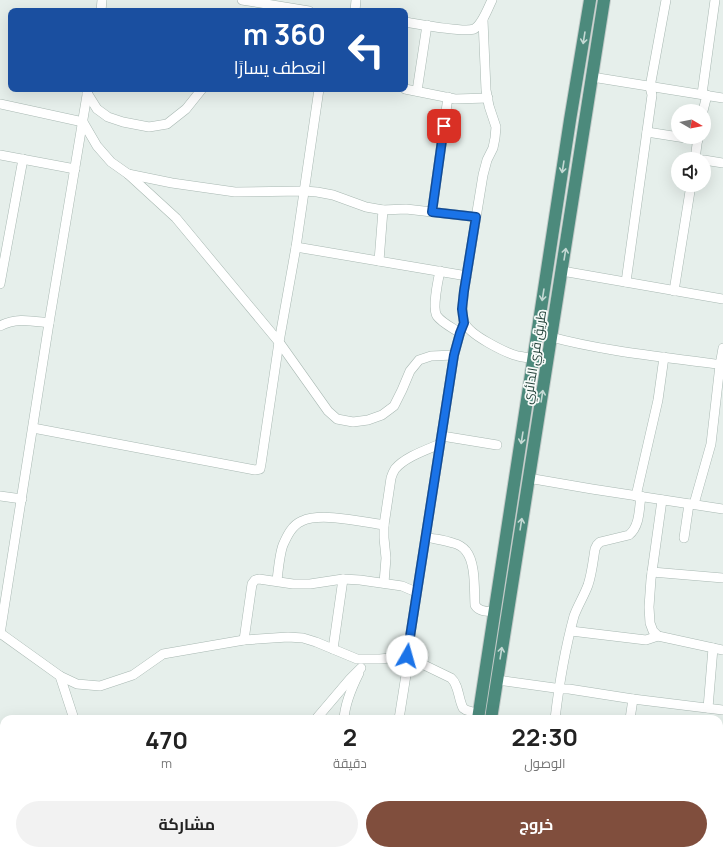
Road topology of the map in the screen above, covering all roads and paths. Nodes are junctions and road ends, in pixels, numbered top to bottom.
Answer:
1 (242, 0) edge
2 (492, 0) edge
3 (590, 0) edge
4 (604, 0) edge
5 (666, 0) edge
6 (715, 0) edge
7 (254, 7) edge
8 (266, 8) edge
9 (483, 20) junction
10 (408, 22) edge
11 (426, 25) junction
12 (592, 77) junction
13 (650, 87) junction
14 (408, 90) edge
15 (416, 91) junction
16 (88, 92) edge
17 (88, 92) edge
18 (200, 92) edge
19 (319, 92) edge
20 (704, 94) junction
21 (448, 97) junction
22 (488, 98) junction
23 (723, 98) edge
24 (0, 104) edge
25 (703, 104) edge
26 (570, 120) junction
27 (83, 122) junction
28 (585, 123) junction
29 (647, 132) junction
30 (671, 135) edge
31 (0, 154) edge
32 (23, 159) junction
33 (711, 161) edge
34 (723, 163) edge
35 (75, 169) junction
36 (128, 174) junction
37 (304, 191) junction
38 (690, 192) edge
39 (383, 210) junction
40 (432, 212) junction
41 (476, 217) junction
42 (296, 247) junction
43 (379, 261) junction
44 (440, 271) junction
45 (562, 271) junction
46 (467, 276) junction
47 (626, 282) junction
48 (0, 284) edge
49 (674, 291) junction
50 (723, 299) edge
51 (49, 323) junction
52 (464, 323) junction
53 (0, 326) edge
54 (460, 333) junction
55 (551, 337) junction
56 (279, 342) junction
57 (723, 348) edge
58 (454, 355) junction
59 (664, 357) junction
60 (534, 359) junction
61 (721, 365) edge
62 (33, 428) junction
63 (441, 440) junction
64 (496, 445) dead end
65 (528, 478) junction
66 (0, 496) edge
67 (639, 496) junction
68 (22, 499) junction
69 (662, 500) junction
70 (692, 504) junction
71 (723, 509) edge
72 (384, 525) junction
73 (426, 537) junction
74 (684, 538) dead end
75 (652, 572) junction
76 (723, 578) edge
77 (343, 579) junction
78 (277, 581) junction
79 (384, 583) junction
80 (416, 592) junction
81 (3, 596) edge
82 (495, 612) junction
83 (571, 631) junction
84 (0, 634) edge
85 (658, 636) junction
86 (244, 640) junction
87 (713, 648) junction
88 (333, 649) junction
89 (723, 650) edge
90 (408, 656) junction
91 (366, 659) junction
92 (361, 668) junction
93 (60, 676) junction
94 (497, 680) junction
95 (559, 689) junction
96 (633, 699) junction
97 (708, 708) junction
98 (723, 710) edge
99 (73, 715) edge
100 (319, 715) edge
101 (345, 715) edge
102 (400, 715) edge
103 (477, 715) edge
104 (479, 715) edge
105 (492, 715) edge
106 (556, 715) edge
107 (631, 715) edge

1 - 7 street
2 - 9 street
3 -> 26 highway, طريق قري الدائري
4 - 12 highway, طريق قري الدائري
5 - 13 street
6 - 20 street
7 - 8 street
9 - 11 street
9 - 22 street
10 - 11 street
11 - 15 street
12 - 13 street
12 - 28 highway, طريق قري الدائري
13 - 20 street
13 - 29 street
14 - 15 street
15 - 21 street
16 - 18 street
17 - 27 street
19 - 37 street
20 - 23 street
20 - 25 street
21 - 22 street
21 - 40 street
22 - 41 street
24 - 27 street
26 - 28 highway
26 -> 60 highway, طريق قري الدائري
27 - 35 street
27 - 36 street
45 -> 28 highway, طريق قري الدائري
29 - 30 street
29 - 47 street
31 - 32 street
32 - 35 street
32 - 48 street
33 - 34 street
35 - 51 street
36 - 37 street
36 - 56 street
37 - 39 street
37 - 42 street
38 - 49 street
39 - 40 street
39 - 43 street
40 - 41 street
41 - 46 street
42 - 43 street
42 - 56 street
43 - 44 street
44 - 46 street
44 - 54 street
45 - 47 street
45 - 55 highway, طريق قري الدائري
46 - 52 street
47 - 49 street
49 - 50 street
51 - 53 street
51 - 62 street
52 - 54 street
52 - 60 street
54 - 58 street
55 - 59 street
65 -> 55 highway, طريق قري الدائري
56 - 58 street
56 - 62 street
57 - 61 street
58 - 63 street
59 - 61 street
59 - 67 street
60 -> 82 highway, طريق قري الدائري
61 - 70 street
62 - 68 street
63 - 64 street
63 - 72 street
63 - 73 street
65 - 67 street
94 -> 65 highway, طريق قري الدائري
66 - 68 street
67 - 69 street
67 - 83 street
68 - 81 street
69 - 70 street
69 - 75 street
70 - 71 street
70 - 74 street
72 - 78 street
72 - 79 street
73 - 80 street
73 - 82 street
75 - 76 street
75 - 85 street
77 - 78 street
77 - 79 street
77 - 88 street
78 - 86 street
79 - 80 street
80 - 90 street
81 - 84 street
82 - 104 highway, طريق قري الدائري
83 - 85 street
83 - 95 street
84 - 93 street
85 - 87 street
86 - 88 street
86 - 93 street
87 - 89 street
87 - 97 street
88 - 91 street
90 - 91 street
90 - 102 street
90 - 103 street
91 - 92 street
92 - 100 street
92 - 101 street
93 - 99 street
94 - 95 street
94 - 105 highway, طريق قري الدائري
95 - 96 street
95 - 106 street
96 - 97 street
96 - 107 street
97 - 98 street

